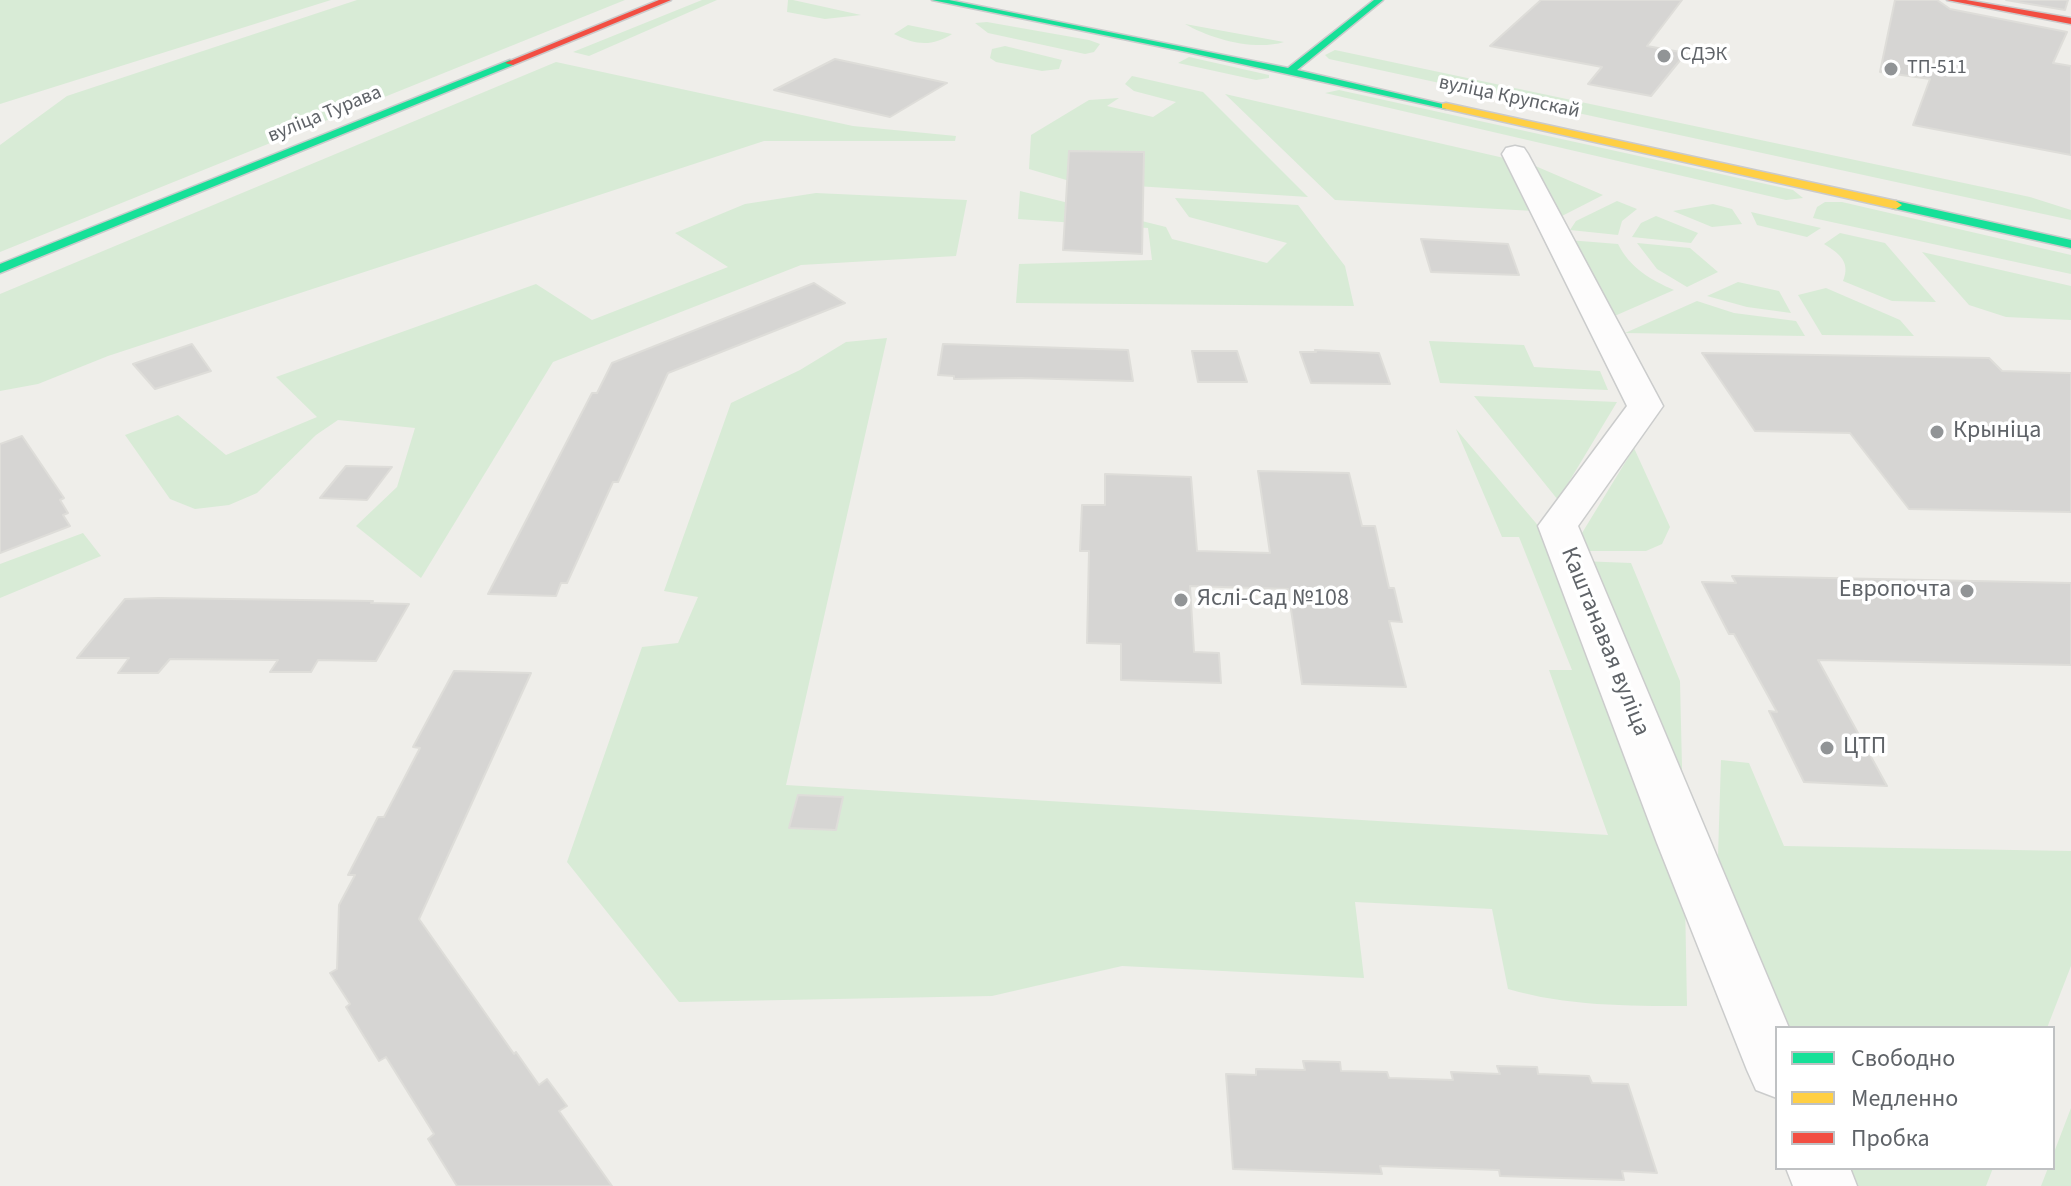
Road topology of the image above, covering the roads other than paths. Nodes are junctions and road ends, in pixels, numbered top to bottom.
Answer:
1 (667, 0) edge
2 (936, 0) edge
3 (1007, 0) edge
4 (1379, 0) edge
5 (1951, 0) edge
6 (2071, 21) edge
7 (1305, 60) junction
8 (1289, 72) junction
9 (1515, 154) dead end
10 (2071, 227) edge
11 (2071, 244) edge
12 (0, 269) edge
13 (1775, 1065) edge

1 - 12 main road, вуліца Турава
2 - 8 main road, вуліца Крупскай
3 - 7 main road, вуліца Крупскай
4 - 7 main road
5 - 6 main road
7 - 8 main road
7 - 10 main road, вуліца Крупскай
8 - 11 main road, вуліца Крупскай
9 - 13 street, Каштанавая вуліца

